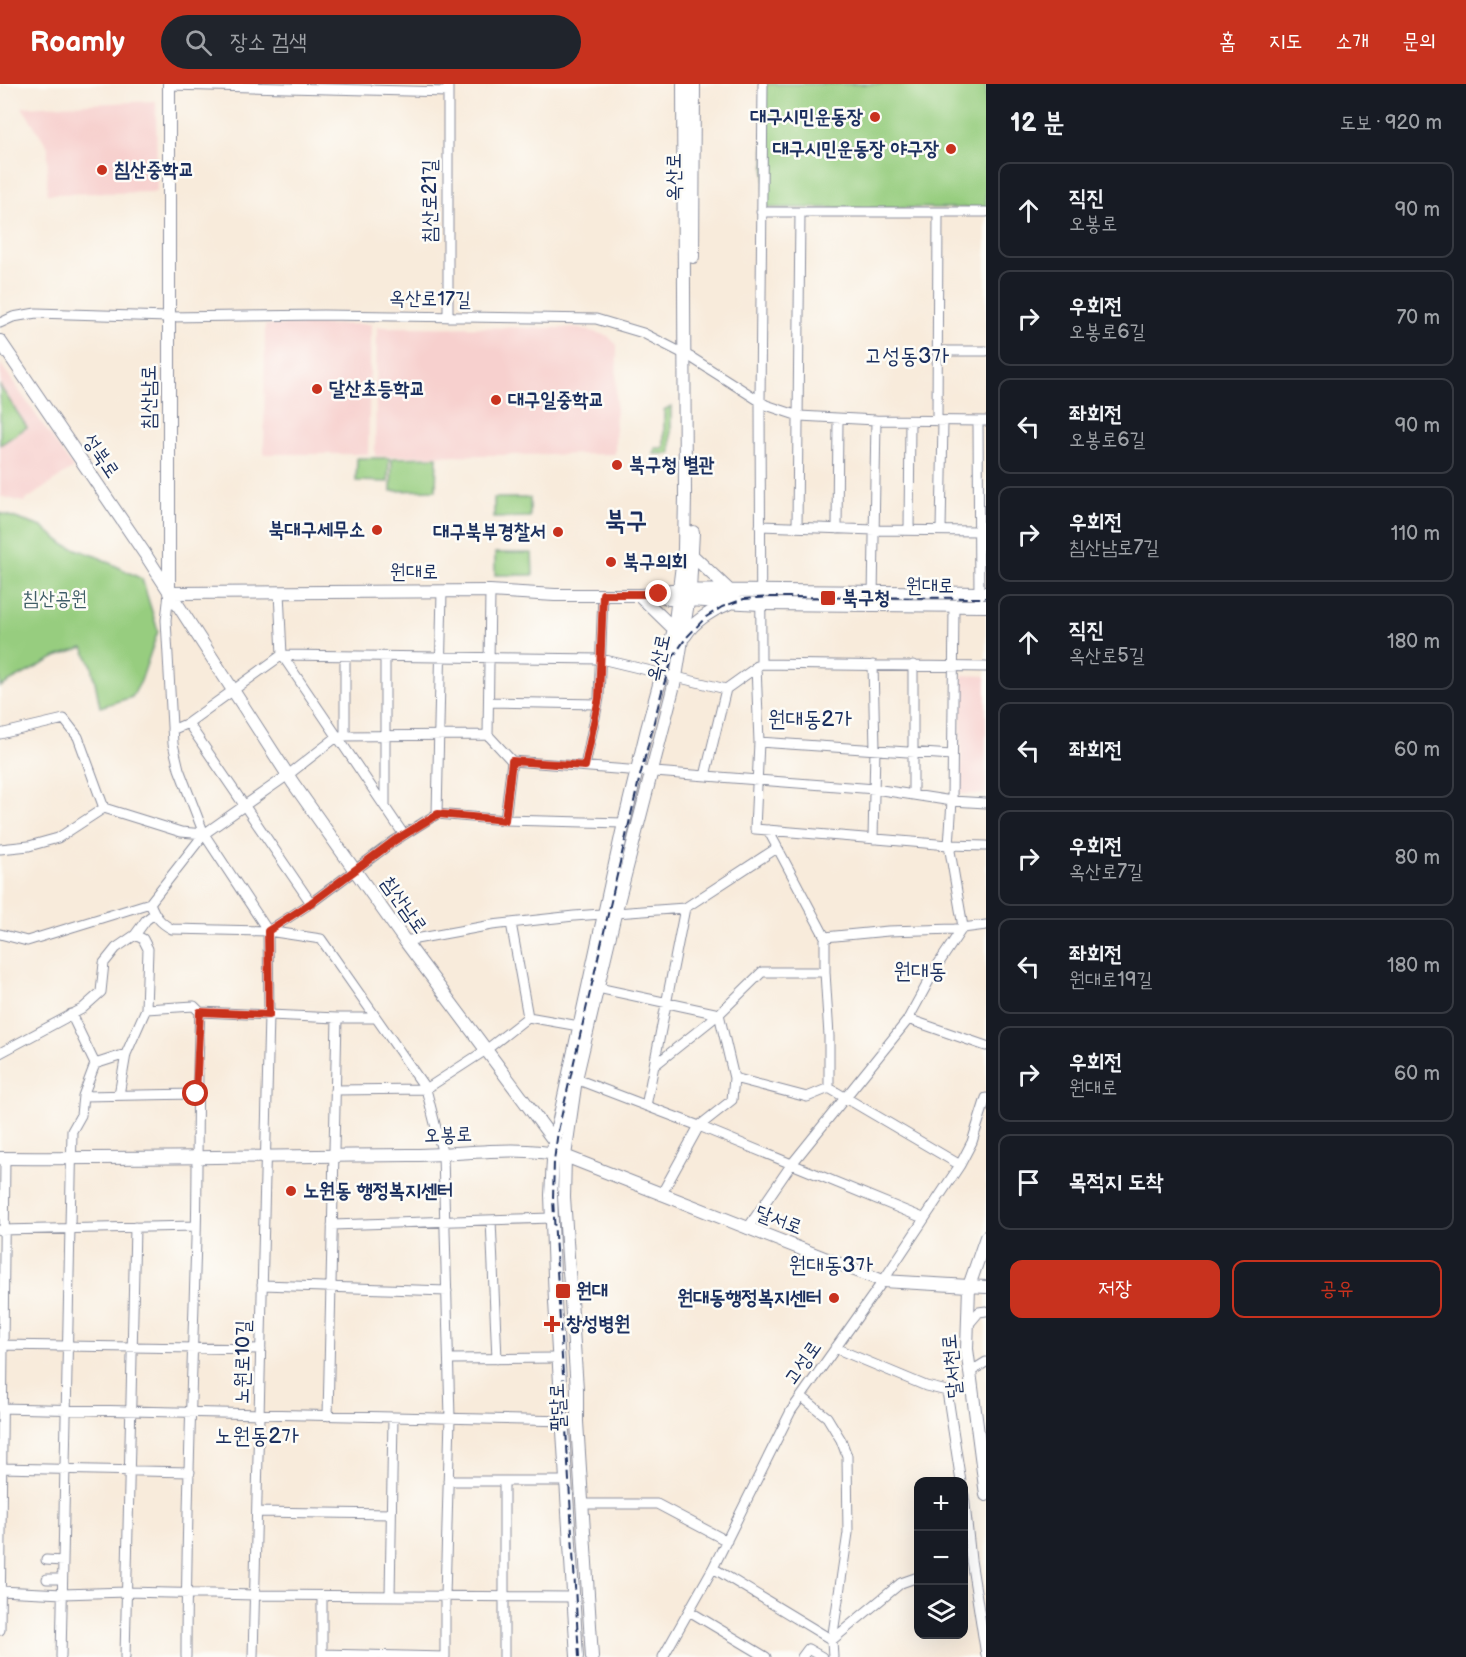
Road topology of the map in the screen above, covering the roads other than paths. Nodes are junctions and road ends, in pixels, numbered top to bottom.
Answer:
1 (684, 84) edge
2 (694, 84) edge
3 (763, 84) edge
4 (169, 85) edge
5 (448, 88) edge
6 (761, 212) junction
7 (800, 212) junction
8 (938, 212) junction
9 (986, 212) edge
10 (168, 317) junction
11 (448, 317) junction
12 (0, 323) edge
13 (0, 341) edge
14 (938, 351) junction
15 (986, 351) edge
16 (689, 356) junction
17 (760, 402) junction
18 (798, 416) junction
19 (838, 419) junction
20 (876, 420) junction
21 (910, 421) junction
22 (940, 421) junction
23 (982, 421) edge
24 (982, 466) edge
25 (760, 526) junction
26 (797, 527) junction
27 (837, 529) junction
28 (875, 530) junction
29 (909, 530) junction
30 (942, 530) junction
31 (979, 531) junction
32 (692, 555) junction
33 (442, 591) junction
34 (490, 591) junction
35 (873, 591) junction
36 (279, 592) junction
37 (169, 593) junction
38 (603, 594) junction
39 (639, 595) junction
40 (685, 595) junction
41 (731, 597) junction
42 (760, 597) junction
43 (982, 599) edge
44 (873, 605) junction
45 (954, 606) junction
46 (679, 633) junction
47 (282, 655) junction
48 (440, 656) junction
49 (489, 656) junction
50 (345, 657) junction
51 (385, 657) junction
52 (601, 659) junction
53 (873, 664) junction
54 (913, 664) junction
55 (759, 665) junction
56 (953, 665) junction
57 (986, 667) edge
58 (663, 674) junction
59 (676, 677) junction
60 (726, 689) junction
61 (233, 691) junction
62 (489, 702) junction
63 (598, 704) junction
64 (188, 723) junction
65 (172, 730) junction
66 (0, 734) edge
67 (488, 735) junction
68 (342, 736) junction
69 (385, 736) junction
70 (439, 736) junction
71 (759, 742) junction
72 (875, 749) junction
73 (912, 752) junction
74 (952, 755) junction
75 (512, 761) junction
76 (585, 766) junction
77 (637, 770) junction
78 (651, 770) junction
79 (288, 775) junction
80 (705, 776) junction
81 (757, 781) junction
82 (875, 789) junction
83 (913, 795) junction
84 (952, 801) junction
85 (986, 803) edge
86 (243, 806) junction
87 (385, 807) junction
88 (104, 808) junction
89 (438, 814) junction
90 (505, 820) junction
91 (624, 823) junction
92 (768, 830) junction
93 (204, 834) junction
94 (404, 836) junction
95 (873, 839) junction
96 (949, 845) junction
97 (986, 846) edge
98 (777, 848) junction
99 (0, 849) edge
100 (355, 870) junction
101 (150, 903) junction
102 (311, 903) junction
103 (685, 908) junction
104 (154, 914) junction
105 (609, 914) junction
106 (511, 923) junction
107 (986, 925) edge
108 (963, 927) junction
109 (268, 931) junction
110 (0, 934) edge
111 (135, 935) junction
112 (825, 937) junction
113 (405, 941) junction
114 (825, 972) junction
115 (598, 987) junction
116 (668, 1003) junction
117 (146, 1009) junction
118 (200, 1012) junction
119 (71, 1014) junction
120 (719, 1014) junction
121 (269, 1015) junction
122 (528, 1017) junction
123 (337, 1018) junction
124 (376, 1018) junction
125 (908, 1019) junction
126 (579, 1026) junction
127 (986, 1046) edge
128 (486, 1050) junction
129 (0, 1053) edge
130 (126, 1054) junction
131 (95, 1064) junction
132 (655, 1065) junction
133 (734, 1078) junction
134 (576, 1079) junction
135 (829, 1088) junction
136 (426, 1089) junction
137 (335, 1090) junction
138 (196, 1094) junction
139 (119, 1095) junction
140 (83, 1096) junction
141 (847, 1096) junction
142 (986, 1098) edge
143 (646, 1106) junction
144 (699, 1126) junction
145 (557, 1150) junction
146 (443, 1155) junction
147 (265, 1156) junction
148 (333, 1156) junction
149 (197, 1157) junction
150 (3, 1158) edge
151 (71, 1159) junction
152 (960, 1164) junction
153 (791, 1165) junction
154 (661, 1195) junction
155 (552, 1218) junction
156 (923, 1218) junction
157 (491, 1220) junction
158 (445, 1221) junction
159 (332, 1225) junction
160 (196, 1226) junction
161 (135, 1227) junction
162 (69, 1228) junction
163 (747, 1229) junction
164 (2, 1230) edge
165 (986, 1237) edge
166 (977, 1262) junction
167 (986, 1272) edge
168 (883, 1281) junction
169 (262, 1285) junction
170 (969, 1286) junction
171 (331, 1287) junction
172 (986, 1287) edge
173 (447, 1291) junction
174 (986, 1311) edge
175 (968, 1325) junction
176 (2, 1345) edge
177 (67, 1346) junction
178 (132, 1346) junction
179 (193, 1348) junction
180 (835, 1348) junction
181 (261, 1349) junction
182 (558, 1358) junction
183 (449, 1359) junction
184 (497, 1359) junction
185 (986, 1362) edge
186 (970, 1372) junction
187 (802, 1397) junction
188 (1, 1408) edge
189 (66, 1410) junction
190 (130, 1411) junction
191 (191, 1412) junction
192 (260, 1415) junction
193 (328, 1416) junction
194 (393, 1417) junction
195 (450, 1418) junction
196 (562, 1421) junction
197 (577, 1422) junction
198 (1, 1468) edge
199 (65, 1469) junction
200 (129, 1471) junction
201 (189, 1472) junction
202 (961, 1477) edge
203 (448, 1481) junction
204 (504, 1481) junction
205 (565, 1481) junction
206 (986, 1495) edge
207 (582, 1504) junction
208 (257, 1512) junction
209 (391, 1514) junction
210 (1, 1533) edge
211 (726, 1541) junction
212 (46, 1560) dead end
213 (63, 1561) junction
214 (968, 1566) edge
215 (713, 1568) junction
216 (914, 1578) edge
217 (47, 1579) dead end
218 (62, 1579) junction
219 (1, 1591) edge
220 (126, 1592) junction
221 (63, 1594) junction
222 (186, 1594) junction
223 (255, 1595) junction
224 (322, 1596) junction
225 (390, 1596) junction
226 (445, 1596) junction
227 (505, 1596) junction
228 (573, 1597) junction
229 (689, 1611) junction
230 (0, 1630) edge
231 (832, 1640) junction
232 (125, 1654) edge
233 (322, 1655) edge
234 (986, 1655) edge
235 (61, 1657) edge
236 (186, 1657) edge
237 (253, 1657) edge
238 (445, 1657) edge
239 (504, 1657) edge
240 (577, 1657) edge
241 (592, 1657) edge
242 (663, 1657) edge
243 (766, 1657) edge
244 (802, 1657) edge
245 (822, 1657) edge
246 (833, 1657) edge

1 - 16 main road, 옥산로
2 - 16 main road, 옥산로
3 - 6 street
4 - 5 street, 침산남로
4 - 10 main road, 침산남로
5 - 11 street, 침산로21길
6 - 7 street
6 - 17 street
7 - 8 street
7 - 18 street
8 - 9 street
8 - 14 street
10 - 11 street, 옥산로17길
10 - 12 street, 옥산로17길
10 - 37 main road, 침산남로
11 - 16 street, 옥산로17길
13 - 37 main road, 성북로
14 - 15 street
14 - 22 street
16 - 17 street, 옥산로17길
16 - 32 main road, 옥산로
16 - 40 main road, 옥산로
17 - 18 street, 옥산로17길
17 - 25 street
18 - 19 street, 옥산로17길
18 - 26 street
19 - 20 street, 옥산로17길
19 - 27 street
20 - 21 street, 옥산로17길
20 - 28 street
21 - 22 street, 옥산로17길
21 - 29 street
22 - 23 street, 옥산로17길
22 - 30 street
23 - 24 street
24 - 31 street
25 - 26 street
25 - 42 street
26 - 27 street
27 - 28 street
28 - 29 street
28 - 35 street
29 - 30 street
30 - 31 street
31 - 43 street
32 - 40 main road, 옥산로
32 - 41 main road
33 - 34 main road, 원대로
33 - 36 main road, 원대로
33 - 48 street
34 - 38 main road, 원대로
34 - 49 street
35 - 42 main road, 원대로
35 - 43 main road, 원대로
35 - 44 street
36 - 37 main road, 원대로
36 - 47 street
37 - 61 main road, 침산남로
37 - 65 street
38 - 39 main road, 원대로
38 - 52 street
39 - 40 main road, 원대로
39 - 46 main road
40 - 41 main road, 원대로
40 - 46 main road, 옥산로
41 - 42 main road, 원대로
41 - 46 main road
42 - 44 main road, 원대로
42 - 55 street
43 - 45 main road, 원대로
44 - 45 main road, 원대로
45 - 56 street
46 - 58 main road
46 - 59 main road, 옥산로
47 - 50 street
47 - 61 street
47 - 68 street
48 - 49 street
48 - 51 street
48 - 70 street
49 - 52 street
49 - 62 street
50 - 51 street
50 - 68 street
51 - 69 street
52 - 58 street
52 - 63 street
53 - 54 street
53 - 55 street
53 - 72 street
54 - 56 street
54 - 73 street
55 - 60 street
55 - 71 street
56 - 57 street
56 - 74 street
58 - 59 street
58 - 77 main road
59 - 60 street
59 - 78 main road, 옥산로
60 - 80 street
61 - 64 street
61 - 79 main road, 침산남로
62 - 63 street
62 - 67 street
63 - 76 street
64 - 65 street
64 - 86 street
65 - 93 street
66 - 88 street
67 - 70 street
67 - 75 street
68 - 69 street
68 - 79 street
68 - 87 street
69 - 70 street
69 - 87 street
70 - 89 street
71 - 72 street
71 - 81 street
72 - 73 street
72 - 82 street
73 - 74 street
73 - 83 street
74 - 84 street
75 - 76 street
75 - 90 street
76 - 77 street
77 - 78 street
77 - 91 main road
78 - 80 street
78 - 105 main road, 옥산로
79 - 86 street
79 - 100 main road, 침산남로
80 - 81 street
81 - 82 street
81 - 92 street
82 - 83 street
82 - 95 street
83 - 84 street
84 - 85 street
84 - 96 street
86 - 93 street
86 - 102 street
87 - 94 street
88 - 93 street
88 - 99 street
89 - 90 street
89 - 94 street
90 - 91 street
91 - 105 main road
92 - 95 street
92 - 98 street
93 - 101 street
93 - 109 street
94 - 100 street
95 - 96 street
96 - 97 street
96 - 108 street
98 - 103 street
98 - 112 street
100 - 102 street
100 - 113 main road, 침산남로
101 - 104 street
101 - 110 street
102 - 109 street
103 - 105 street
103 - 116 street
104 - 109 street
104 - 111 street
105 - 106 street
105 - 115 main road, 옥산로
105 - 126 main road
106 - 113 street
106 - 122 street
107 - 108 street
108 - 112 street
108 - 125 street
109 - 121 street, 노원로10길
109 - 124 street
111 - 117 street
111 - 119 street
112 - 114 street
113 - 128 main road, 침산남로
114 - 120 street
114 - 135 street
115 - 116 street
115 - 134 main road, 옥산로
116 - 120 street
116 - 132 street
117 - 118 street
117 - 130 street
118 - 121 street
118 - 138 street
119 - 129 street
119 - 131 street
120 - 132 street
120 - 133 street
121 - 123 street
121 - 147 street, 노원로10길
122 - 126 street
122 - 128 street
123 - 124 street
123 - 137 street
124 - 136 street
125 - 127 street
125 - 141 street
126 - 145 main road
128 - 136 street
128 - 145 main road, 침산남로
130 - 131 street
130 - 139 street
131 - 140 street
132 - 143 street
133 - 135 street
133 - 144 street
134 - 143 street
134 - 145 main road, 옥산로
135 - 141 street
136 - 137 street
136 - 146 street
137 - 148 street
138 - 139 street
138 - 149 street
139 - 140 street
140 - 151 street
141 - 152 street
141 - 153 street
142 - 152 street, 고성로
143 - 144 street
144 - 153 street
144 - 154 street
145 - 146 main road, 오봉로
145 - 154 main road, 달서로
145 - 155 main road
145 - 197 main road, 팔달로
146 - 148 main road, 오봉로
146 - 158 street
147 - 148 main road, 오봉로
147 - 149 main road, 오봉로
147 - 169 street, 노원로10길
148 - 159 street
149 - 151 main road, 오봉로
149 - 160 street
150 - 151 main road, 오봉로
150 - 164 street
151 - 162 street
152 - 156 street, 고성로
153 - 156 street
153 - 163 street
154 - 163 main road, 달서로
155 - 157 street
155 - 182 main road
156 - 168 street, 고성로
157 - 158 street
157 - 184 street
158 - 159 street
158 - 173 street
159 - 171 street
160 - 161 street
160 - 179 street
161 - 162 street
161 - 178 street
162 - 164 street
162 - 177 street
163 - 168 main road, 달서로
164 - 176 street
165 - 166 main road, 달서천로
166 - 167 street
166 - 170 main road, 달서천로
168 - 170 main road, 달서로
168 - 180 street, 고성로
169 - 171 street
169 - 181 street, 노원로10길
170 - 172 main road, 달서로
170 - 175 main road, 달서천로
171 - 173 street
171 - 193 street
173 - 183 street
174 - 175 street
175 - 186 main road, 달서천로
176 - 177 street
176 - 188 street
177 - 178 street
177 - 189 street
178 - 179 street
178 - 190 street
179 - 181 street
179 - 191 street
180 - 187 street, 고성로
180 - 202 street
181 - 192 street, 노원로10길
182 - 184 street, 팔달로
182 - 196 main road
183 - 184 street, 팔달로
183 - 195 street
185 - 186 street
186 - 206 main road, 달서천로
187 - 211 street, 고성로
187 - 231 street
188 - 189 street
188 - 198 street
189 - 190 street
189 - 199 street
190 - 191 street
190 - 200 street
191 - 192 street
191 - 201 street
192 - 193 street
192 - 208 street, 노원로10길
193 - 194 street
194 - 195 street
194 - 209 street
195 - 196 street
195 - 203 street
196 - 197 street
196 - 205 main road
197 - 207 main road, 팔달로
198 - 199 street
198 - 210 street
199 - 200 street
199 - 213 street
200 - 201 street
200 - 220 street
201 - 222 street
203 - 204 street
203 - 226 street
204 - 205 street
204 - 227 street
205 - 228 main road
207 - 211 street
207 - 241 main road, 팔달로
208 - 209 street
208 - 223 street, 노원로10길
209 - 225 street
210 - 219 street
211 - 215 street, 고성로
212 - 213 street
213 - 218 street
214 - 234 street
215 - 229 street, 고성로
215 - 231 street
216 - 231 street
217 - 218 street
218 - 221 street
219 - 221 street
219 - 230 street
220 - 221 street
220 - 222 street
220 - 232 street
221 - 235 street
222 - 223 street
222 - 236 street
223 - 224 street
223 - 237 street, 노원로10길
224 - 225 street
224 - 233 street
225 - 226 street
226 - 227 street
226 - 238 street
227 - 228 street
227 - 239 street
228 - 240 main road
229 - 242 street, 고성로
229 - 243 street
231 - 246 street
233 - 238 street
244 - 245 street

